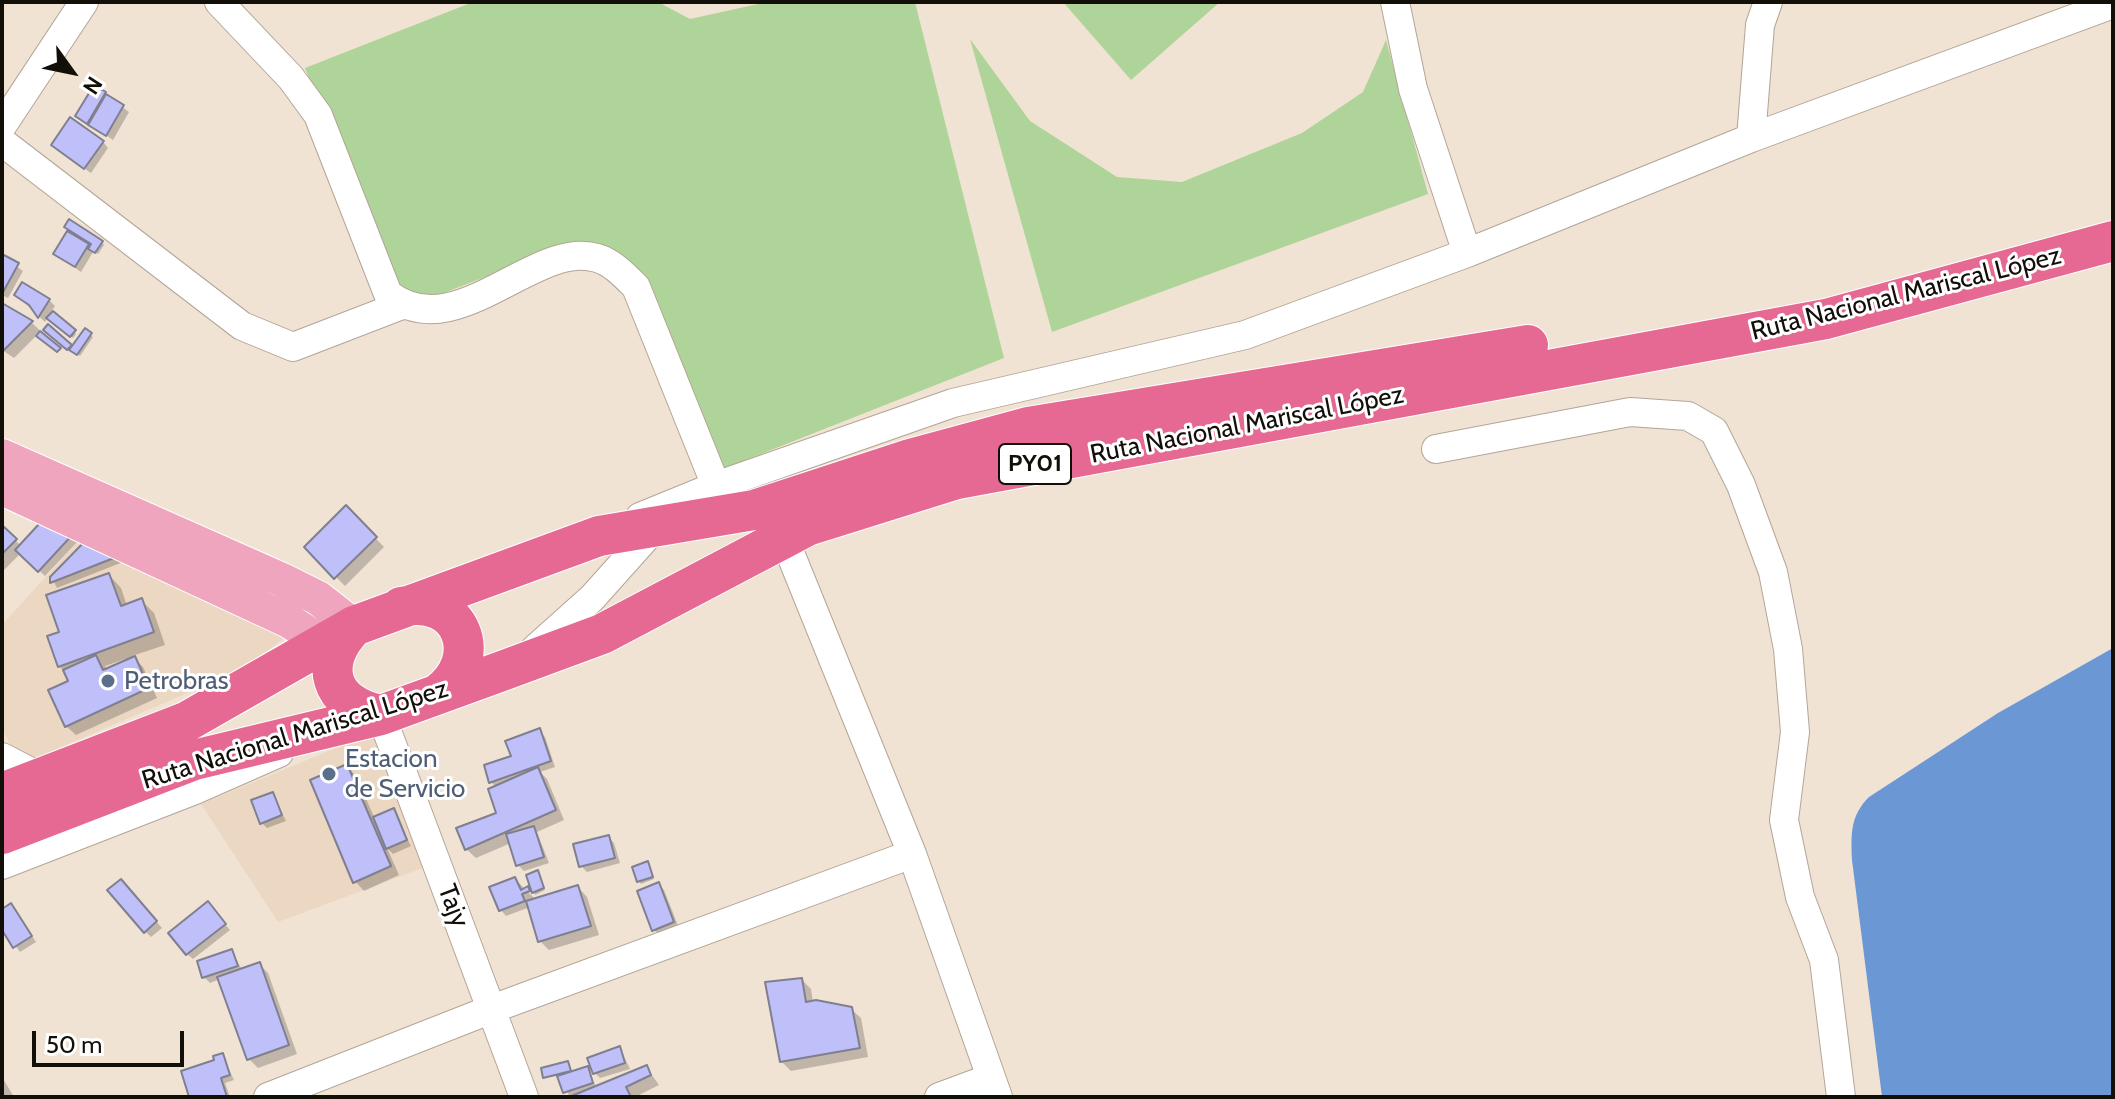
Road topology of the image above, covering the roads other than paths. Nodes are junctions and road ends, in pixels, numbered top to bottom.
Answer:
1 (84, 2) edge
2 (219, 2) edge
3 (1395, 2) edge
4 (1768, 2) edge
5 (2113, 4) edge
6 (2, 126) edge
7 (1751, 138) junction
8 (2, 142) edge
9 (2113, 214) edge
10 (2113, 241) edge
11 (1467, 253) junction
12 (402, 305) junction
13 (1436, 449) dead end
14 (2, 456) edge
15 (716, 486) junction
16 (2, 488) edge
17 (688, 497) junction
18 (656, 525) junction
19 (599, 536) junction
20 (784, 538) junction
21 (399, 607) junction
22 (354, 626) junction
23 (325, 659) junction
24 (502, 671) junction
25 (438, 694) junction
26 (381, 715) junction
27 (336, 727) junction
28 (2, 757) edge
29 (42, 778) junction
30 (2, 793) edge
31 (2, 834) edge
32 (912, 854) junction
33 (2, 865) edge
34 (492, 1009) junction
35 (994, 1087) edge
36 (268, 1097) edge
37 (524, 1097) edge
38 (939, 1097) edge
39 (1841, 1097) edge

1 - 6 street
2 - 12 street
3 - 11 street
4 - 7 street
5 - 7 street
7 - 11 street
8 - 12 street
9 - 18 highway, Ruta Nacional Mariscal López / PY01
10 - 20 highway, Ruta Nacional Mariscal López / PY01
11 - 15 street
12 - 15 street
13 - 39 street
14 - 22 main road
15 - 17 street
16 - 23 main road
17 - 18 street
17 - 19 street
18 - 19 highway, Ruta Nacional Mariscal López / PY01
18 - 24 street
19 - 21 highway, Ruta Nacional Mariscal López / PY01
20 - 24 highway, Ruta Nacional Mariscal López / PY01
20 - 32 street
21 - 22 highway, Ruta Nacional Mariscal López / PY01
21 - 25 highway
22 - 23 highway
23 - 26 highway
23 - 29 highway, Ruta Nacional Mariscal López
24 - 25 highway, Ruta Nacional Mariscal López / PY01
25 - 26 highway, Ruta Nacional Mariscal López / PY01
26 - 27 highway, Ruta Nacional Mariscal López / PY01
26 - 34 street, Tajy
27 - 31 highway, Ruta Nacional Mariscal López / PY01
27 - 33 street
28 - 29 street
29 - 30 highway, Ruta Nacional Mariscal López
32 - 34 street
32 - 35 street
34 - 36 street
34 - 37 street, Tajy
35 - 38 street

